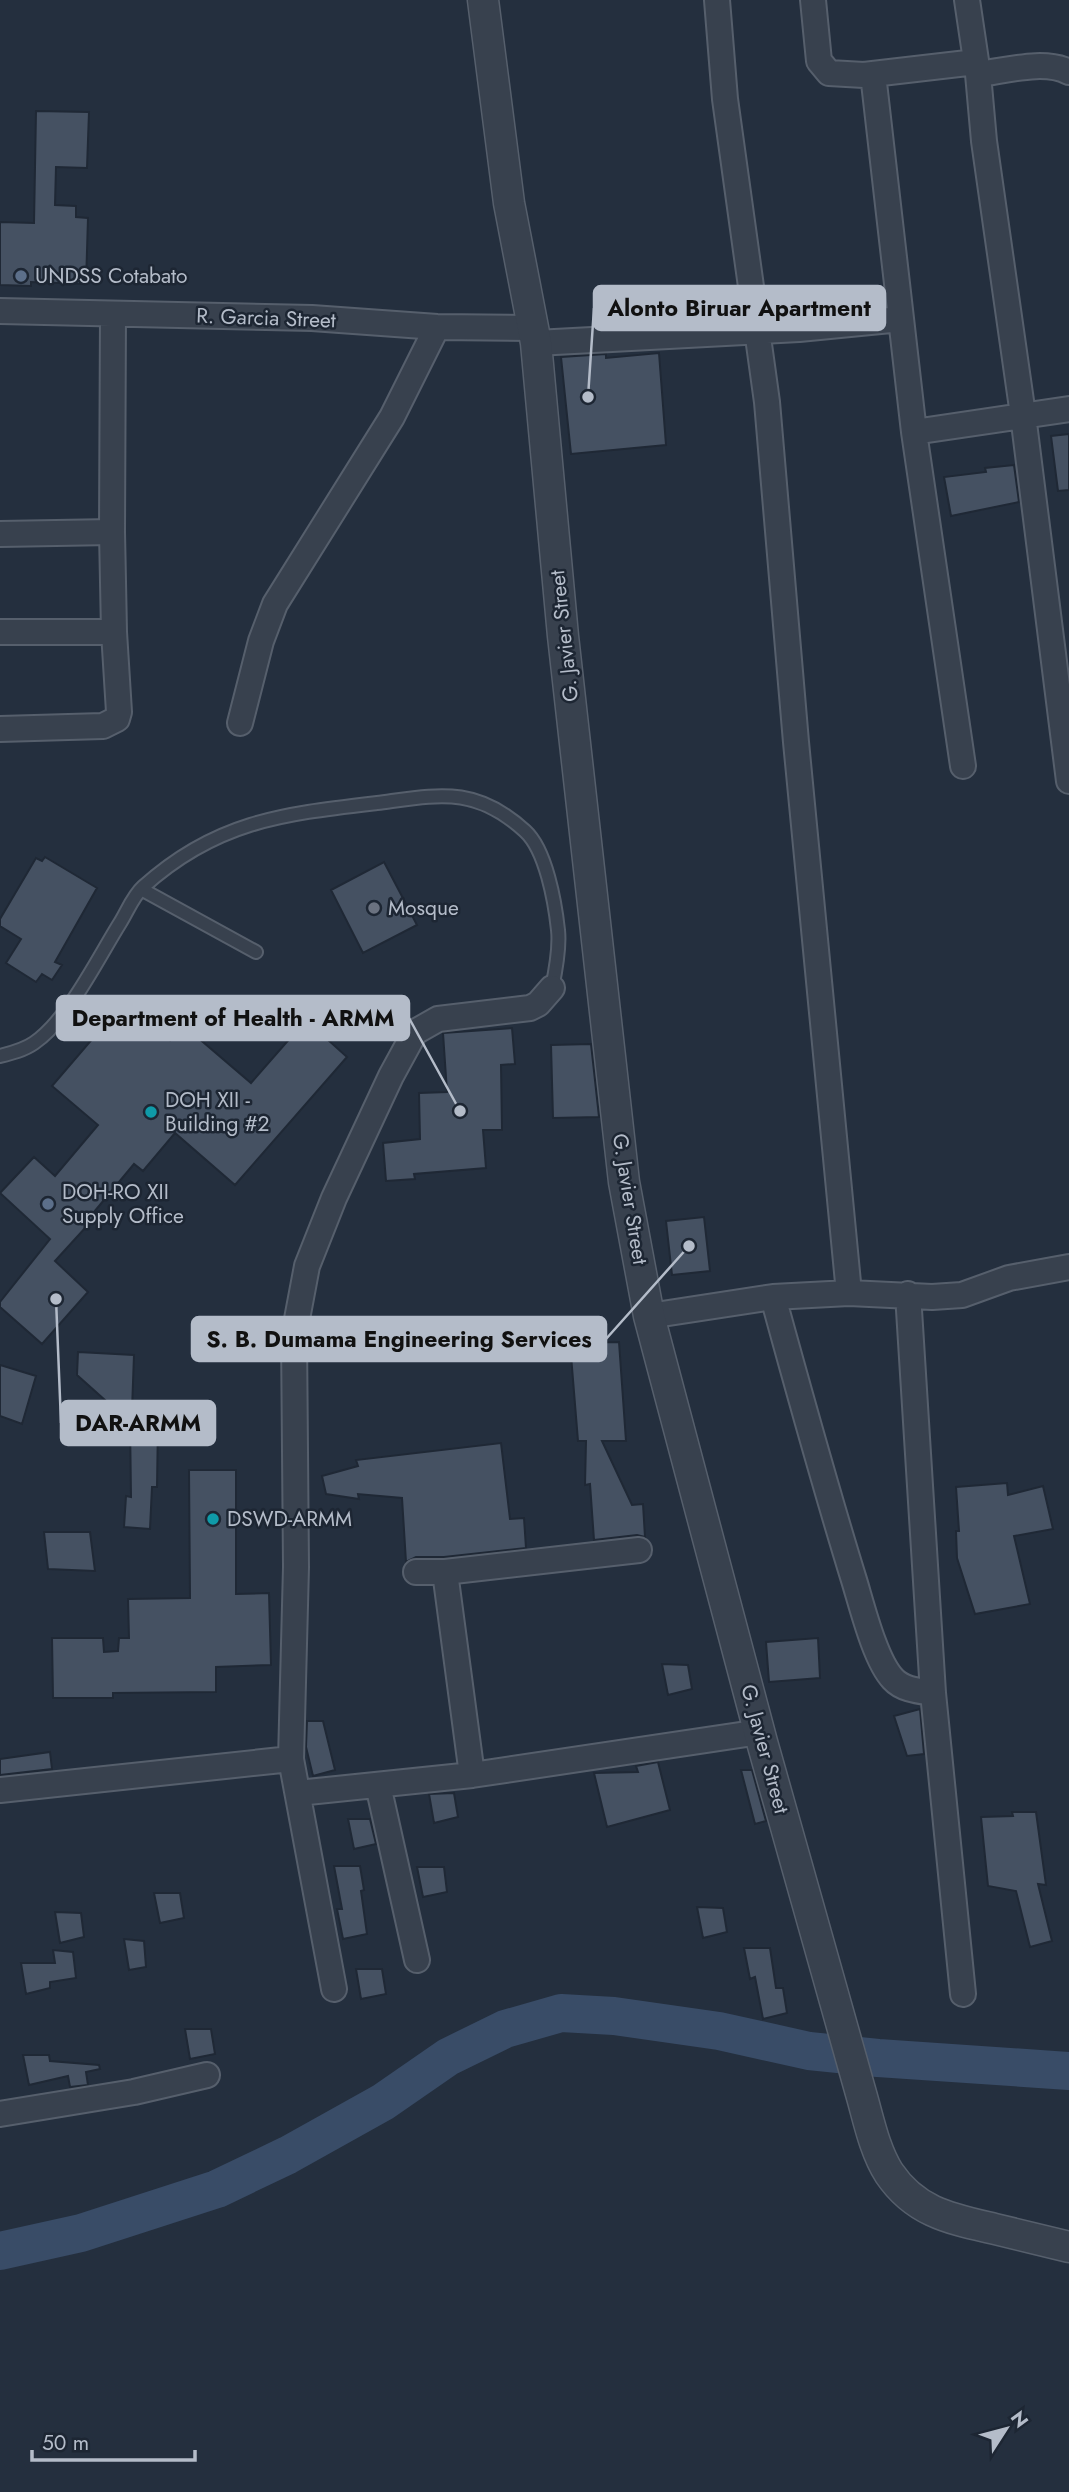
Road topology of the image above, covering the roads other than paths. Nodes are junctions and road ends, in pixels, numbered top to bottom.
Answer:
1 (483, 0) edge
2 (717, 0) edge
3 (813, 0) edge
4 (967, 0) edge
5 (977, 68) junction
6 (1069, 72) edge
7 (873, 74) junction
8 (0, 311) edge
9 (113, 314) junction
10 (901, 319) junction
11 (437, 327) junction
12 (756, 331) junction
13 (534, 335) junction
14 (1069, 409) edge
15 (1023, 415) junction
16 (914, 432) junction
17 (112, 533) junction
18 (0, 534) edge
19 (0, 632) edge
20 (114, 632) junction
21 (240, 723) dead end
22 (0, 729) edge
23 (963, 766) dead end
24 (1069, 781) edge
25 (141, 889) junction
26 (256, 952) dead end
27 (552, 988) joint
28 (0, 1056) edge
29 (1069, 1268) edge
30 (849, 1293) junction
31 (908, 1294) junction
32 (773, 1297) junction
33 (649, 1316) junction
34 (639, 1550) dead end
35 (416, 1572) dead end
36 (445, 1572) junction
37 (933, 1693) junction
38 (760, 1732) junction
39 (291, 1759) junction
40 (472, 1775) junction
41 (378, 1785) junction
42 (0, 1790) edge
43 (298, 1793) junction
44 (417, 1960) dead end
45 (334, 1989) dead end
46 (964, 1994) dead end
47 (207, 2076) dead end
48 (0, 2114) edge
49 (1069, 2247) edge

1 - 13 street, G. Javier Street
2 - 12 street
3 - 7 street
4 - 5 street
5 - 6 street
5 - 7 street
5 - 15 street
7 - 10 street
8 - 9 street, R. Garcia Street
9 - 11 street, R. Garcia Street
9 - 17 street
10 - 12 street, R. Garcia Street
10 - 16 street
11 - 13 street, R. Garcia Street
11 - 21 street
12 - 13 street, R. Garcia Street
12 - 30 street
13 - 33 street, G. Javier Street
14 - 15 street
15 - 16 street
15 - 24 street
16 - 23 street
17 - 18 street
17 - 20 street
19 - 20 street
20 - 22 street
25 - 26 lane
25 - 27 lane
25 - 28 lane
27 - 39 street
29 - 31 street
30 - 31 street
30 - 32 street
31 - 37 street
32 - 33 street
32 - 37 street
33 - 38 street, G. Javier Street
34 - 36 street
35 - 36 street
36 - 40 street
37 - 46 street
38 - 40 street
38 - 49 street, G. Javier Street
39 - 42 street
39 - 43 street
40 - 41 street
41 - 43 street
41 - 44 street
43 - 45 street
47 - 48 street

